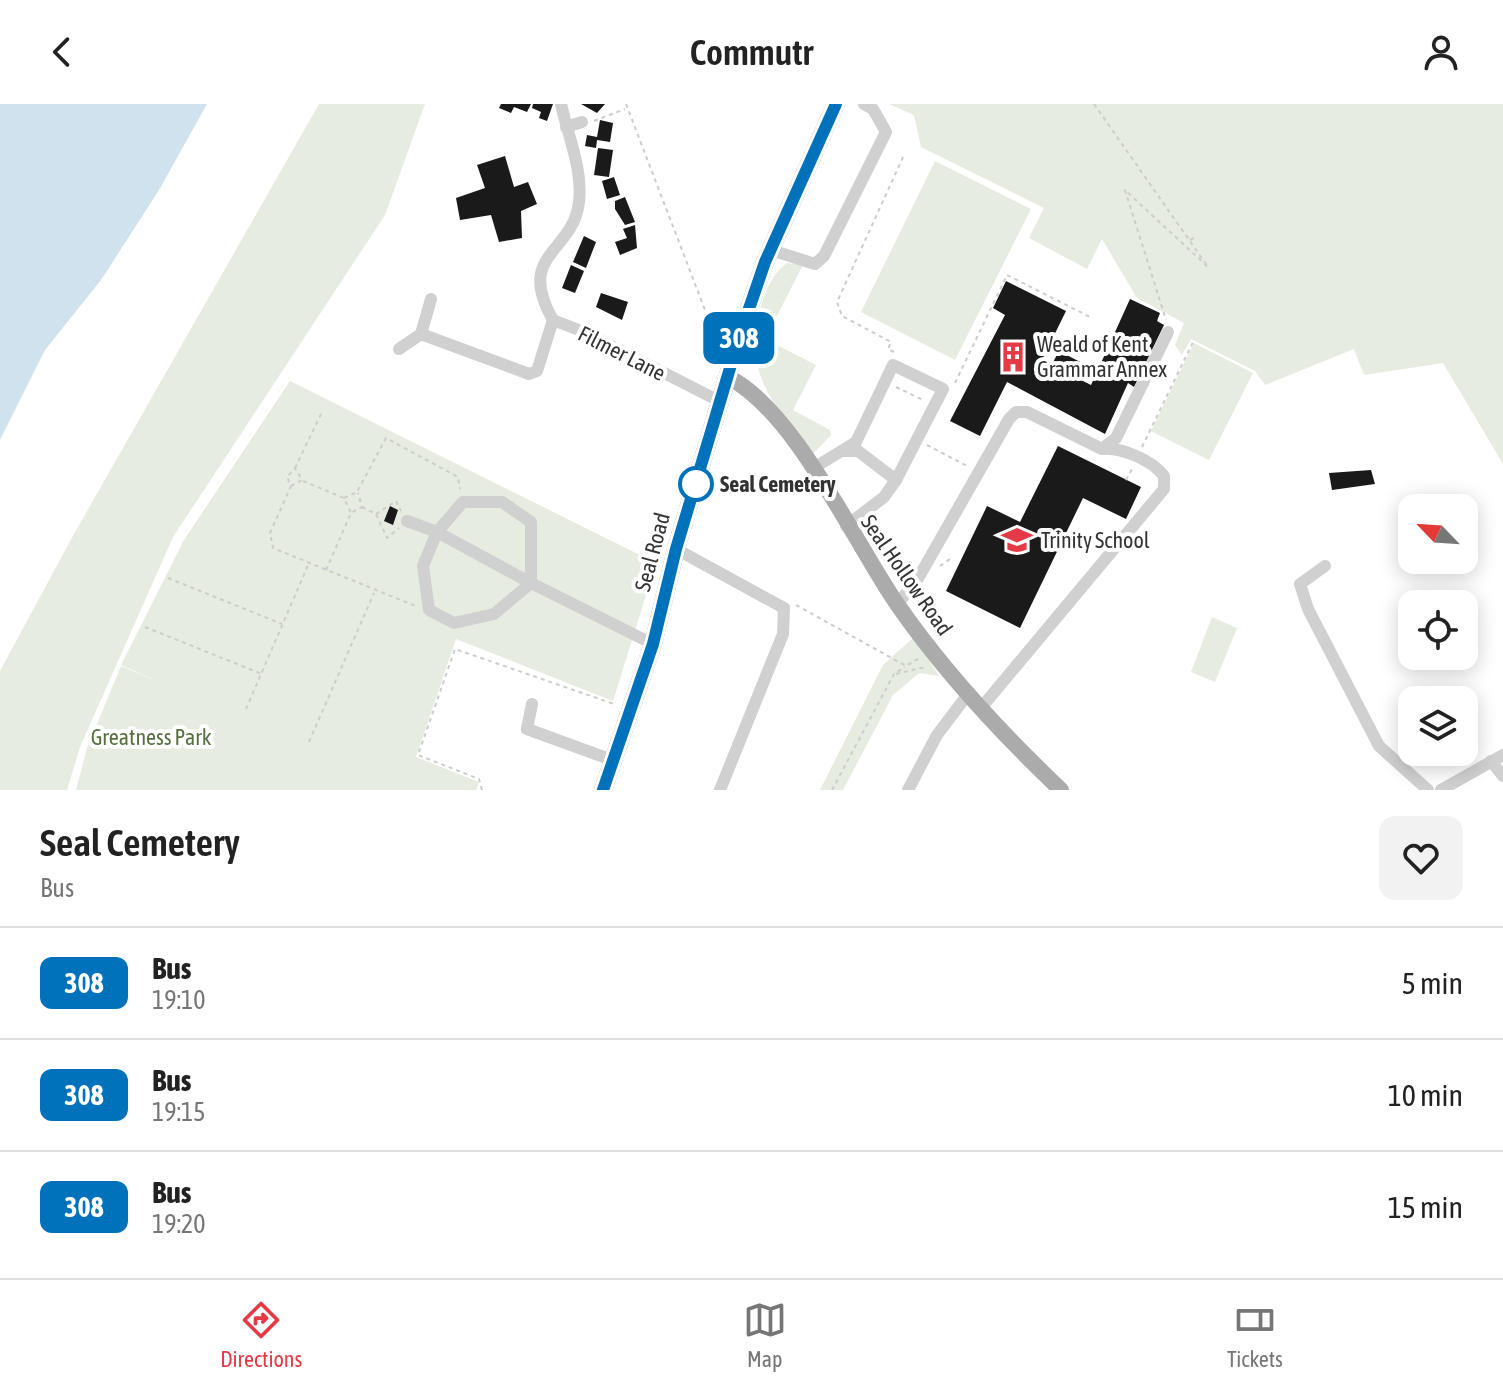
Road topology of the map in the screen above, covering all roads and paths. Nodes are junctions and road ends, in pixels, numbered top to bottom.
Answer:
1 (561, 104) edge
2 (836, 104) edge
3 (864, 104) edge
4 (1094, 104) edge
5 (626, 106) edge
6 (582, 122) joint
7 (566, 127) junction
8 (904, 155) dead end
9 (1192, 235) dead end
10 (1189, 240) junction
11 (771, 250) junction
12 (431, 299) dead end
13 (1092, 318) dead end
14 (553, 320) junction
15 (1168, 332) joint
16 (421, 334) junction
17 (1194, 340) dead end
18 (399, 349) dead end
19 (734, 356) junction
20 (902, 356) dead end
21 (728, 377) junction
22 (885, 381) junction
23 (954, 386) dead end
24 (721, 402) junction
25 (934, 406) junction
26 (322, 412) dead end
27 (929, 437) dead end
28 (1102, 449) junction
29 (840, 451) junction
30 (1137, 458) junction
31 (295, 468) junction
32 (812, 469) junction
33 (981, 473) junction
34 (302, 480) junction
35 (896, 480) junction
36 (1126, 480) dead end
37 (291, 486) junction
38 (357, 492) junction
39 (344, 498) junction
40 (463, 502) junction
41 (362, 507) junction
42 (351, 513) junction
43 (376, 514) junction
44 (407, 521) junction
45 (846, 526) junction
46 (437, 532) junction
47 (676, 549) junction
48 (310, 563) junction
49 (1325, 566) dead end
50 (326, 570) junction
51 (168, 578) dead end
52 (531, 583) junction
53 (375, 591) junction
54 (897, 604) junction
55 (784, 608) junction
56 (429, 610) junction
57 (283, 624) junction
58 (145, 627) dead end
59 (653, 644) junction
60 (937, 656) junction
61 (906, 666) junction
62 (262, 674) junction
63 (894, 674) junction
64 (968, 694) junction
65 (532, 704) dead end
66 (981, 708) junction
67 (246, 709) dead end
68 (632, 711) junction
69 (309, 742) dead end
70 (1497, 758) edge
71 (612, 760) junction
72 (1503, 776) edge
73 (482, 790) edge
74 (603, 790) edge
75 (720, 790) edge
76 (832, 790) edge
77 (908, 790) edge
78 (1061, 790) edge
79 (1428, 790) edge
80 (1441, 790) edge

1 - 7 street
2 - 11 highway, Seal Road
3 - 11 street
4 - 10 path
5 - 6 path
5 - 19 path
6 - 7 street
7 - 14 street
8 - 20 path
9 - 10 path
10 - 15 path
11 - 19 highway, Seal Road
12 - 16 street
13 - 23 path
14 - 16 street, Filmer Lane
14 - 24 street, Filmer Lane
15 - 28 street
16 - 18 street
17 - 30 path
19 - 21 highway, Seal Road
21 - 24 highway, Seal Road
21 - 32 main road, Seal Hollow Road
22 - 25 path
22 - 25 street
22 - 29 street
24 - 47 highway, Seal Road
25 - 35 street
26 - 31 path
27 - 33 path
28 - 30 street
28 - 33 street
29 - 32 street
29 - 35 street
30 - 36 path
30 - 66 street
31 - 34 path
31 - 37 path
32 - 45 main road, Seal Hollow Road
33 - 54 street
34 - 37 path
34 - 39 path
35 - 45 street
37 - 48 path
38 - 39 path
38 - 40 path
38 - 41 path
39 - 42 path
40 - 46 street
40 - 52 street
41 - 42 path
41 - 43 path
42 - 50 path
43 - 44 path
43 - 44 path
44 - 46 street
45 - 54 main road, Seal Hollow Road
46 - 52 street
46 - 56 street
47 - 55 street
47 - 59 highway, Seal Road
48 - 50 path
48 - 57 path
49 - 79 street
50 - 53 path
51 - 57 path
52 - 56 street
52 - 59 street
53 - 56 path
53 - 69 path
54 - 60 main road, Seal Hollow Road
55 - 61 path
55 - 75 street
57 - 62 path
58 - 62 path
59 - 68 highway, Seal Road
60 - 61 path
60 - 63 path
60 - 64 main road, Seal Hollow Road
61 - 63 path
62 - 67 path
63 - 76 path
64 - 66 main road, Seal Hollow Road
64 - 77 street
65 - 71 street
66 - 78 main road, Seal Hollow Road
68 - 71 highway, Seal Road
68 - 73 path
70 - 72 street
70 - 80 street
71 - 74 highway, Seal Road

